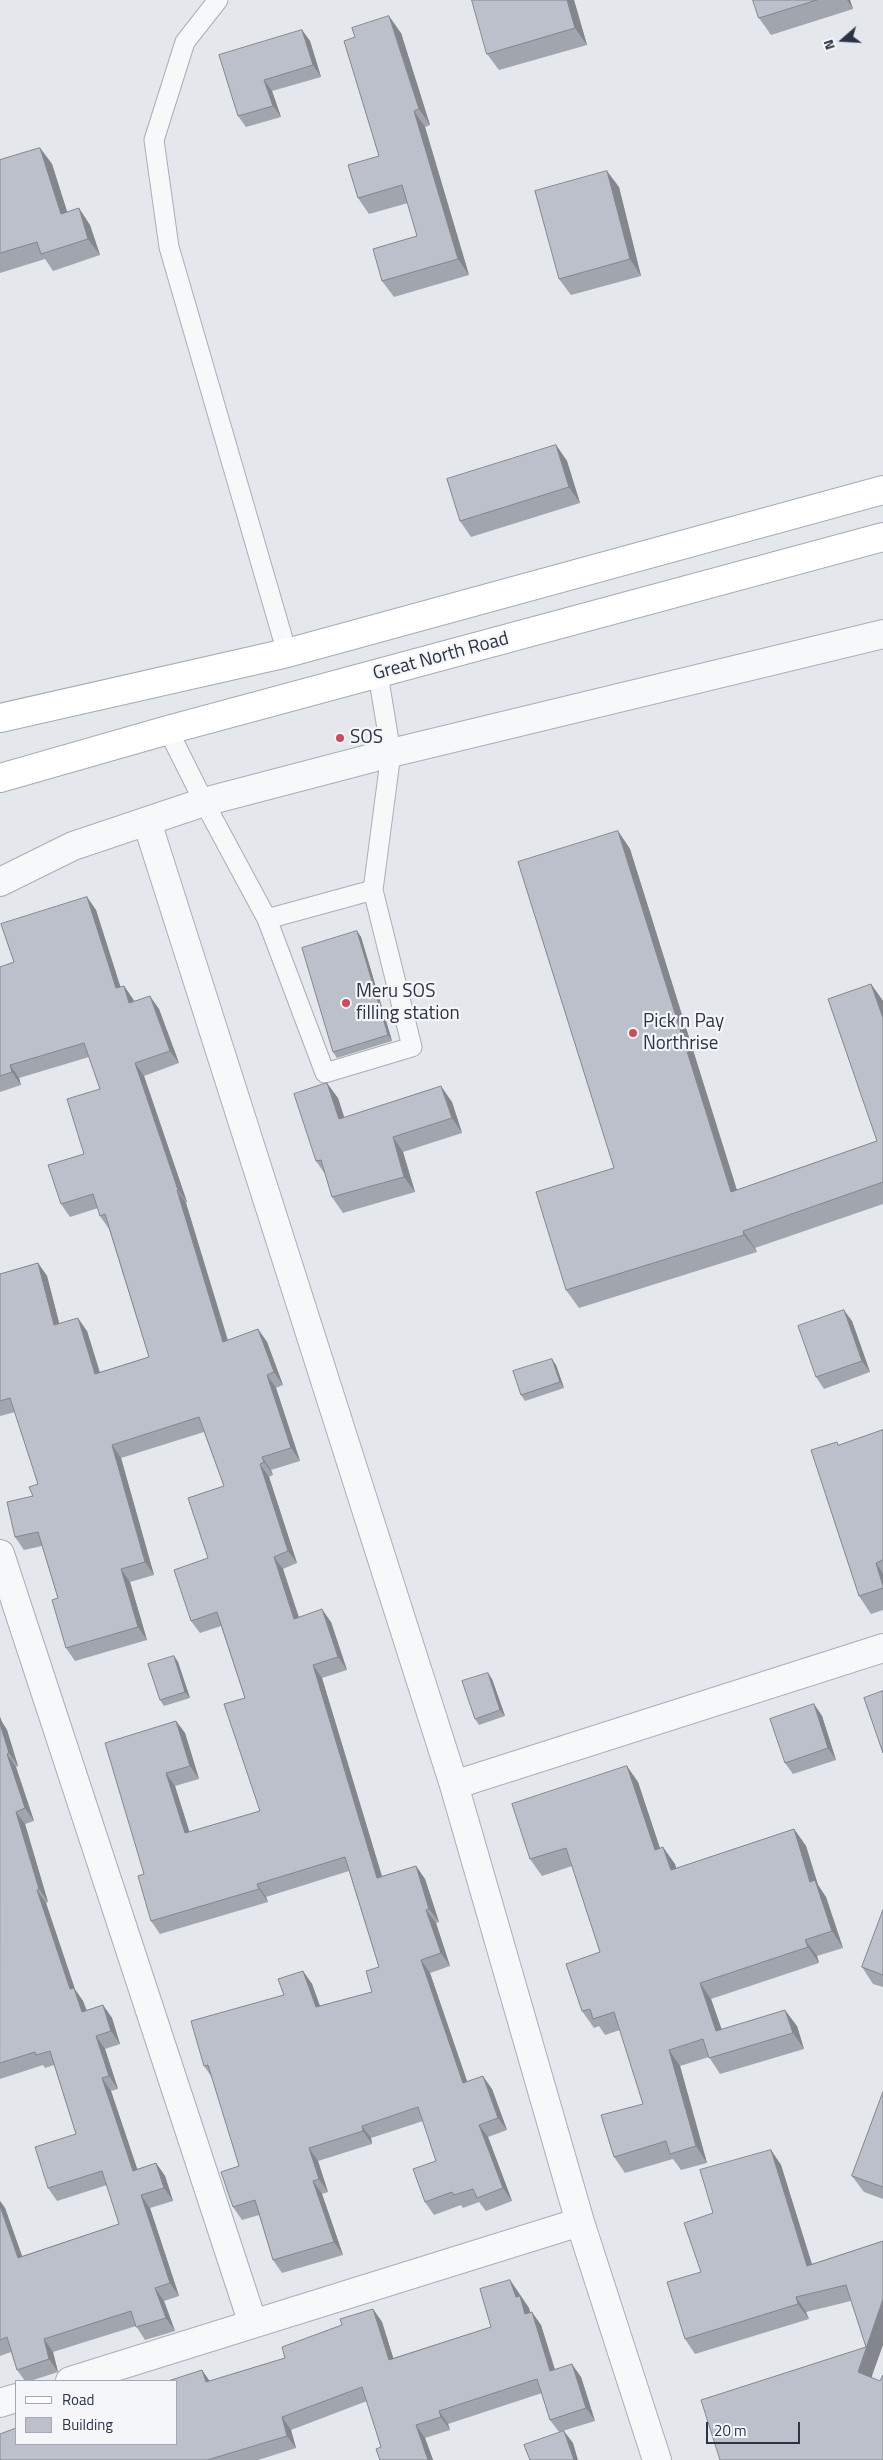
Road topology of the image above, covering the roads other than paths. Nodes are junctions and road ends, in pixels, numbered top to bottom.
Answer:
1 (218, 0) edge
2 (883, 490) edge
3 (883, 536) edge
4 (883, 634) edge
5 (287, 653) junction
6 (378, 674) junction
7 (0, 718) edge
8 (168, 730) junction
9 (391, 754) junction
10 (0, 778) edge
11 (204, 802) junction
12 (147, 822) junction
13 (0, 882) edge
14 (373, 890) junction
15 (268, 919) junction
16 (0, 1554) edge
17 (883, 1648) edge
18 (454, 1785) junction
19 (580, 2222) junction
20 (253, 2324) junction
21 (73, 2380) edge
22 (15, 2398) edge
23 (0, 2403) edge
24 (657, 2460) edge

1 - 5 lane
2 - 5 main road
3 - 6 main road, Great North Road
4 - 9 street
5 - 7 main road
6 - 8 main road, Great North Road
6 - 9 lane
8 - 10 main road, Great North Road
8 - 11 lane
9 - 11 street
9 - 14 lane
11 - 12 street
11 - 15 lane
12 - 13 street
12 - 18 street
14 - 15 lane
14 - 15 lane
16 - 20 street
17 - 18 street
18 - 19 street
19 - 20 street
19 - 24 street
20 - 21 street
22 - 23 street

